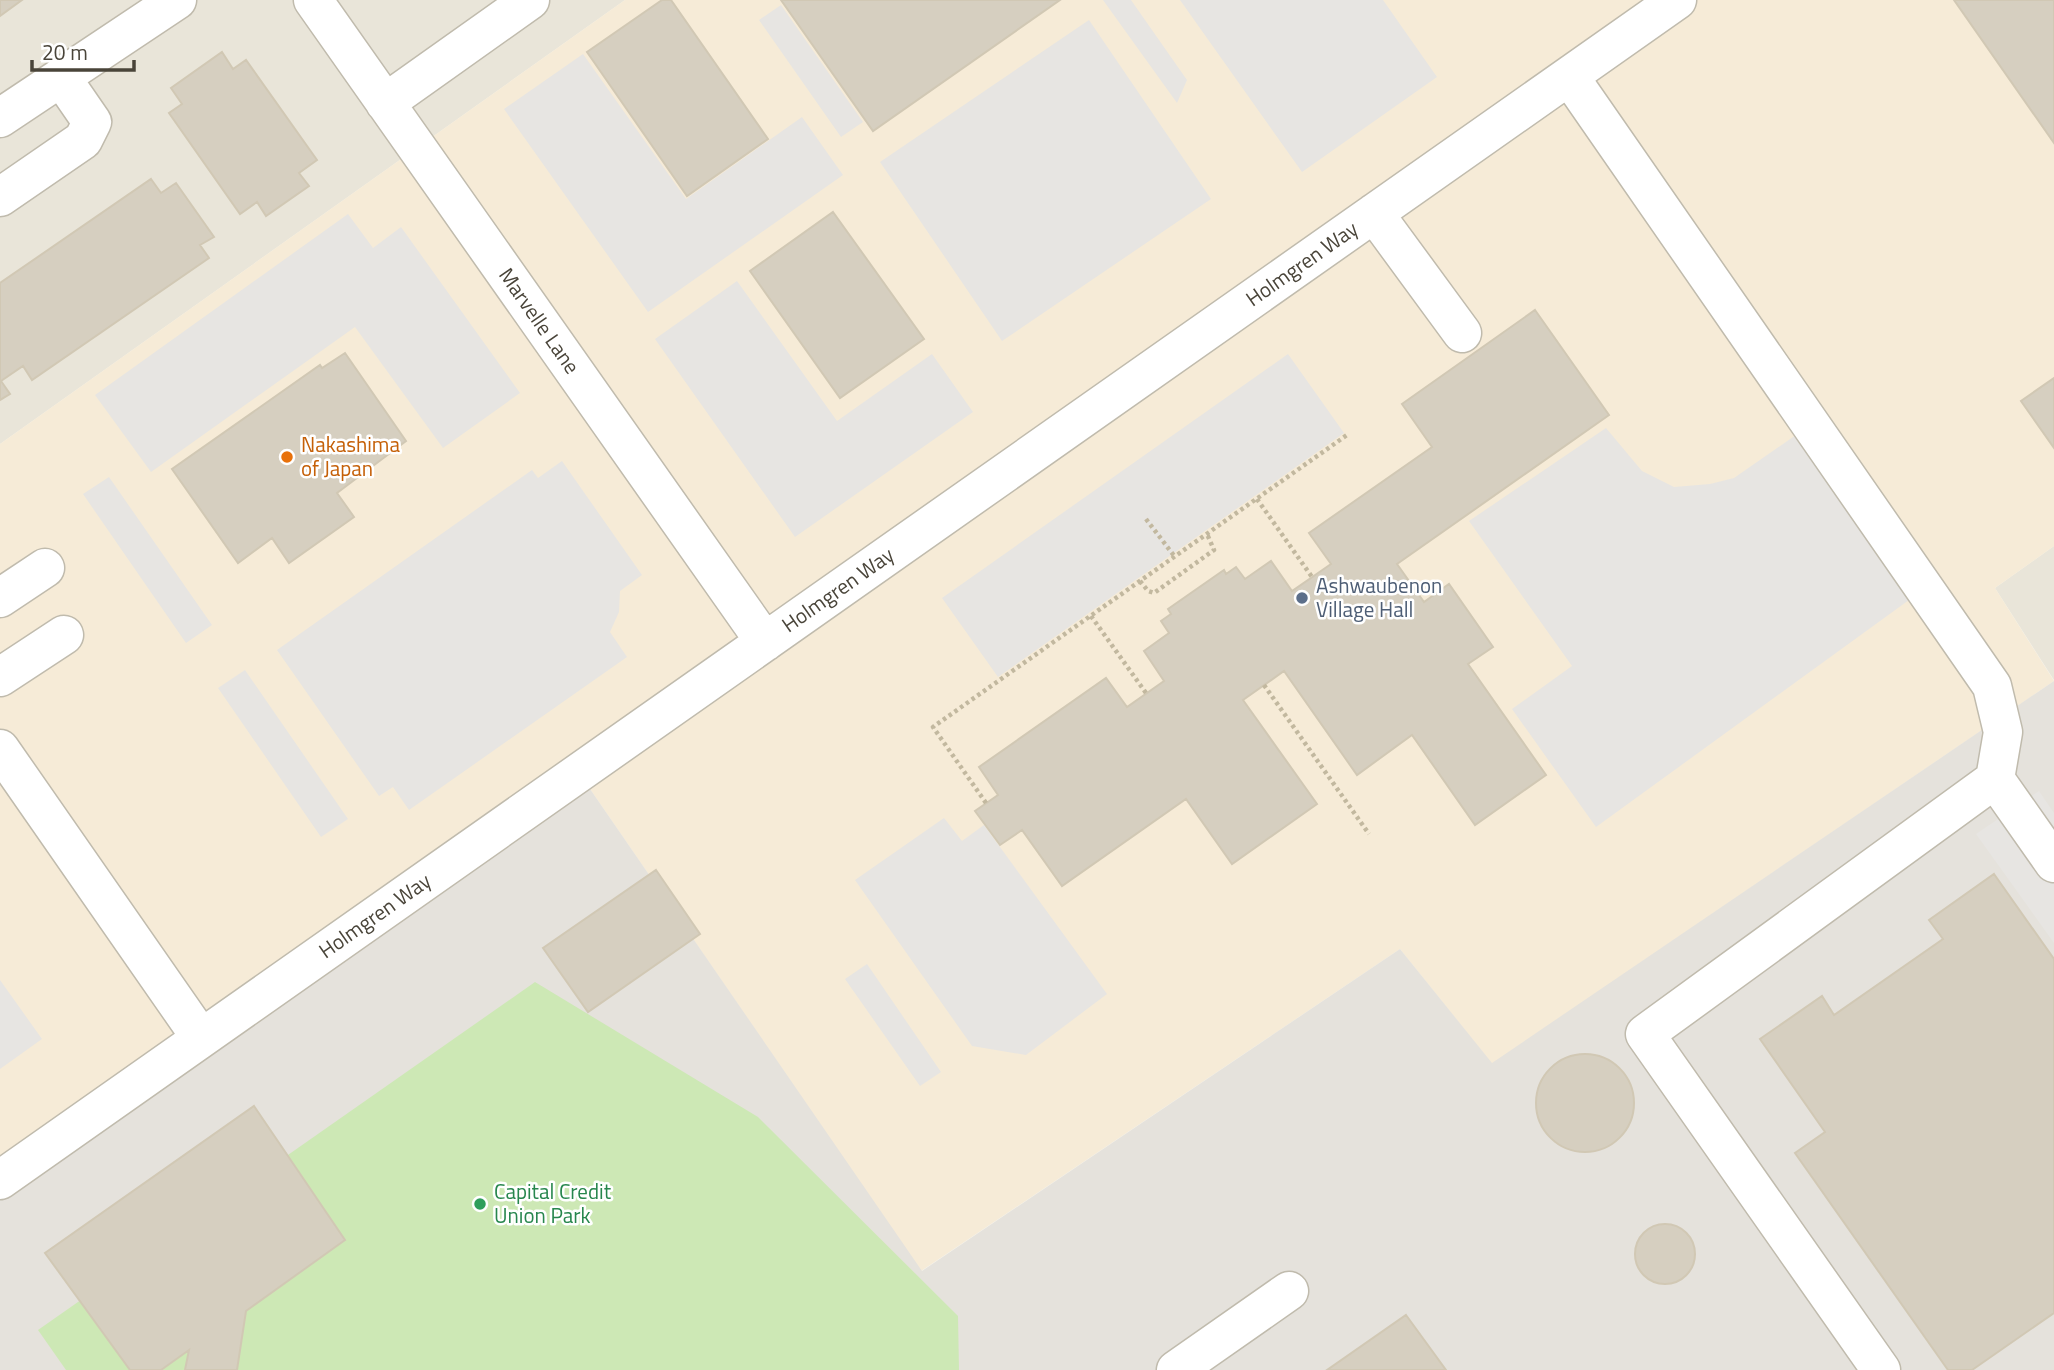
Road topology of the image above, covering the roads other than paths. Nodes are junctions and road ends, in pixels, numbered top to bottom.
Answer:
1 (177, 0) edge
2 (313, 0) edge
3 (530, 0) edge
4 (1656, 6) edge
5 (1569, 76) junction
6 (61, 77) junction
7 (385, 103) junction
8 (0, 118) edge
9 (0, 197) edge
10 (1374, 214) junction
11 (1462, 333) dead end
12 (45, 568) dead end
13 (0, 598) edge
14 (64, 635) dead end
15 (765, 642) junction
16 (0, 677) edge
17 (0, 749) edge
18 (1995, 779) junction
19 (2054, 863) edge
20 (201, 1038) junction
21 (0, 1180) edge
22 (1289, 1291) dead end
23 (1176, 1370) edge
24 (1881, 1370) edge

1 - 6 street
2 - 7 street, Marvelle Lane
3 - 7 street
4 - 5 street, Holmgren Way
5 - 10 street, Holmgren Way
5 - 18 street
6 - 8 street
6 - 9 street
7 - 15 street, Marvelle Lane
10 - 11 street
10 - 15 street, Holmgren Way
12 - 13 street
14 - 16 street
15 - 20 street, Holmgren Way
17 - 20 street
18 - 19 street
18 - 24 street
20 - 21 street, Holmgren Way
22 - 23 street

